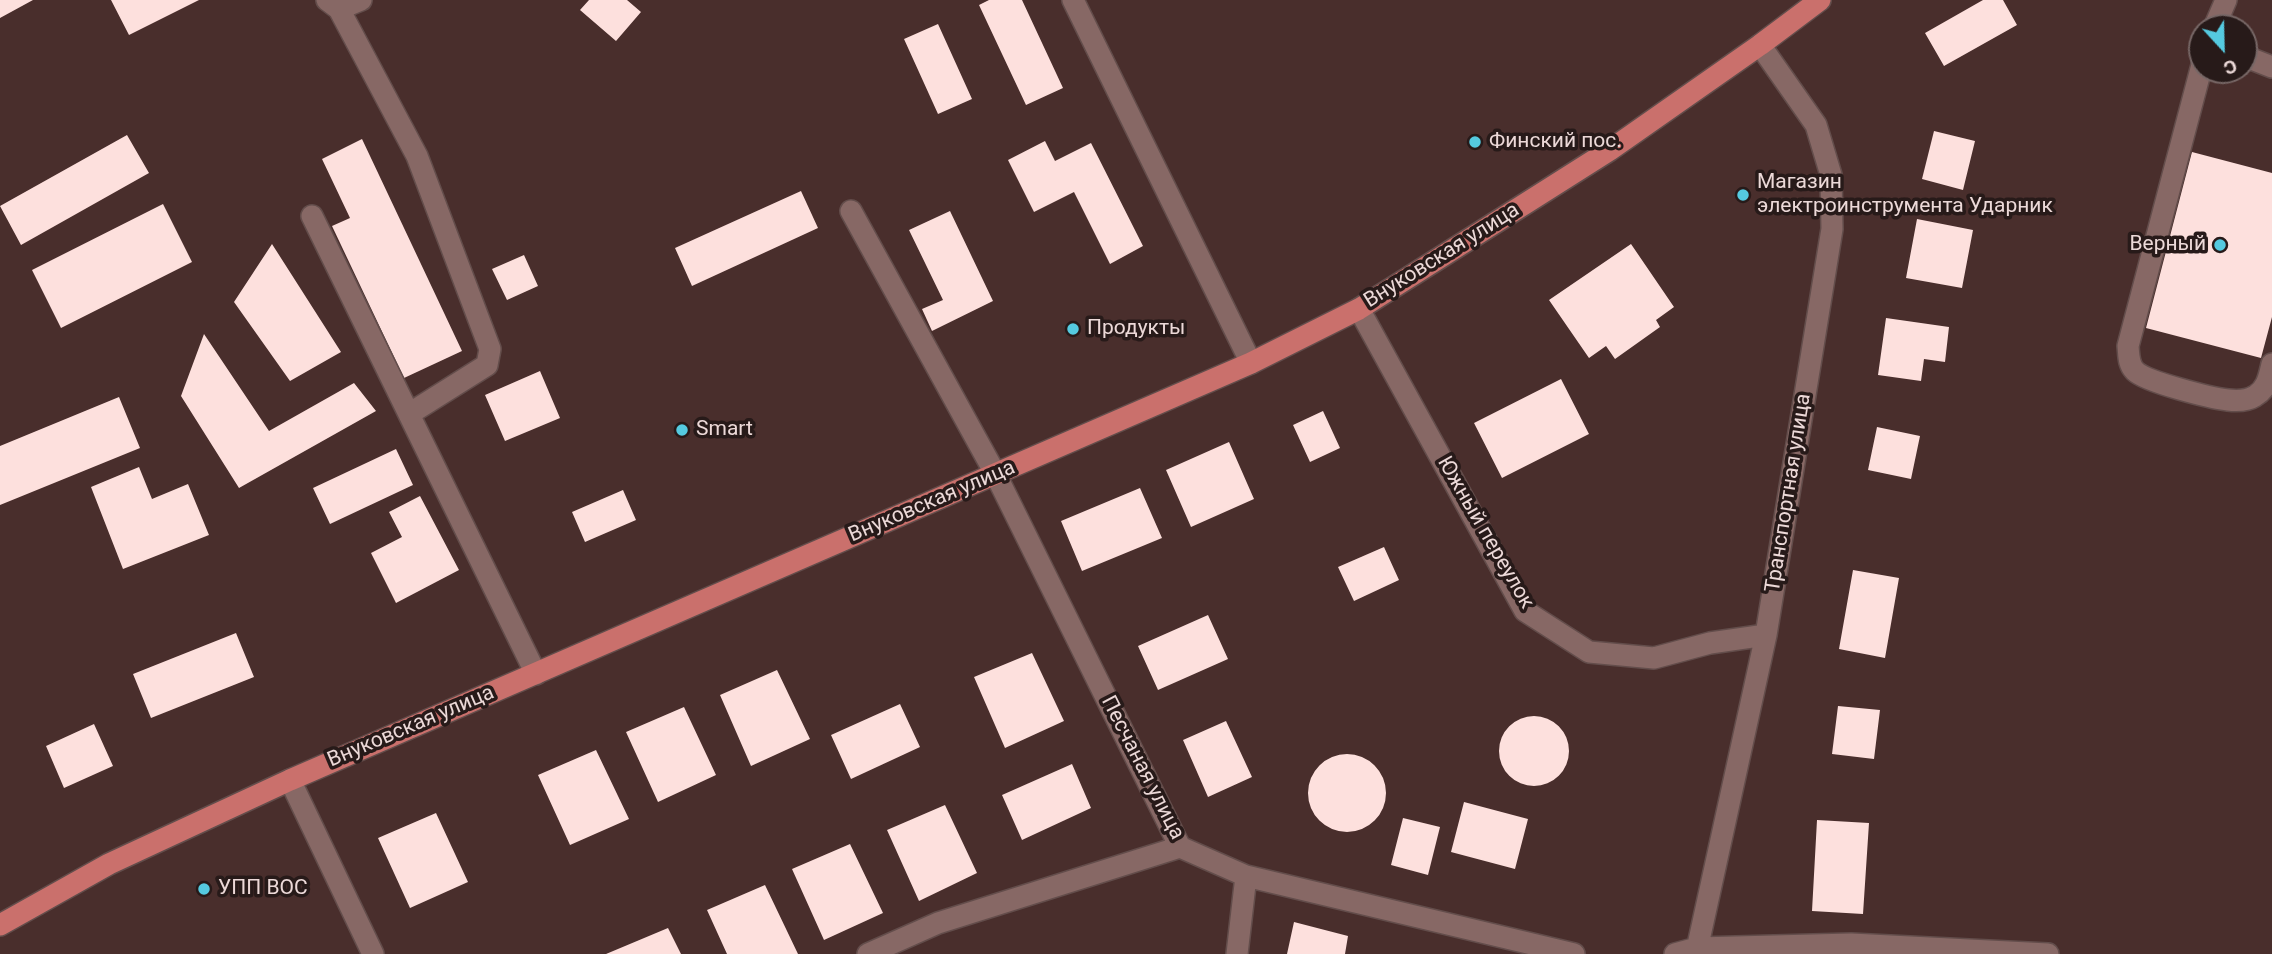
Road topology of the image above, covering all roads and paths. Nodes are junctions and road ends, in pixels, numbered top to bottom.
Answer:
1 (361, 0) edge
2 (1073, 0) edge
3 (1819, 0) edge
4 (333, 5) edge
5 (1760, 45) junction
6 (2197, 84) edge
7 (851, 211) dead end
8 (312, 216) dead end
9 (1359, 309) junction
10 (1251, 363) junction
11 (2272, 364) edge
12 (409, 414) junction
13 (996, 475) junction
14 (1766, 635) junction
15 (536, 674) junction
16 (290, 780) junction
17 (1180, 847) junction
18 (1246, 876) junction
19 (0, 925) edge
20 (1696, 951) edge
21 (373, 954) edge
22 (868, 954) edge
23 (1237, 954) edge
24 (1574, 954) edge
25 (1675, 954) edge
26 (2048, 954) edge

1 - 4 street
2 - 10 street
3 - 5 main road, Внуковская улица
4 - 12 street
5 - 9 main road, Внуковская улица
5 - 14 street, Транспортная улица
6 - 11 street
7 - 13 street, Песчаная улица
8 - 12 street
9 - 10 main road, Внуковская улица
9 - 14 street, Южный переулок
10 - 13 main road, Внуковская улица
12 - 15 street
13 - 15 main road, Внуковская улица
13 - 17 street, Песчаная улица
14 - 20 street, Транспортная улица
15 - 16 main road, Внуковская улица
16 - 19 main road, Внуковская улица
16 - 21 street
17 - 18 street, Песчаная улица
17 - 22 street
18 - 23 street
18 - 24 street, Песчаная улица
20 - 25 street
20 - 26 street

